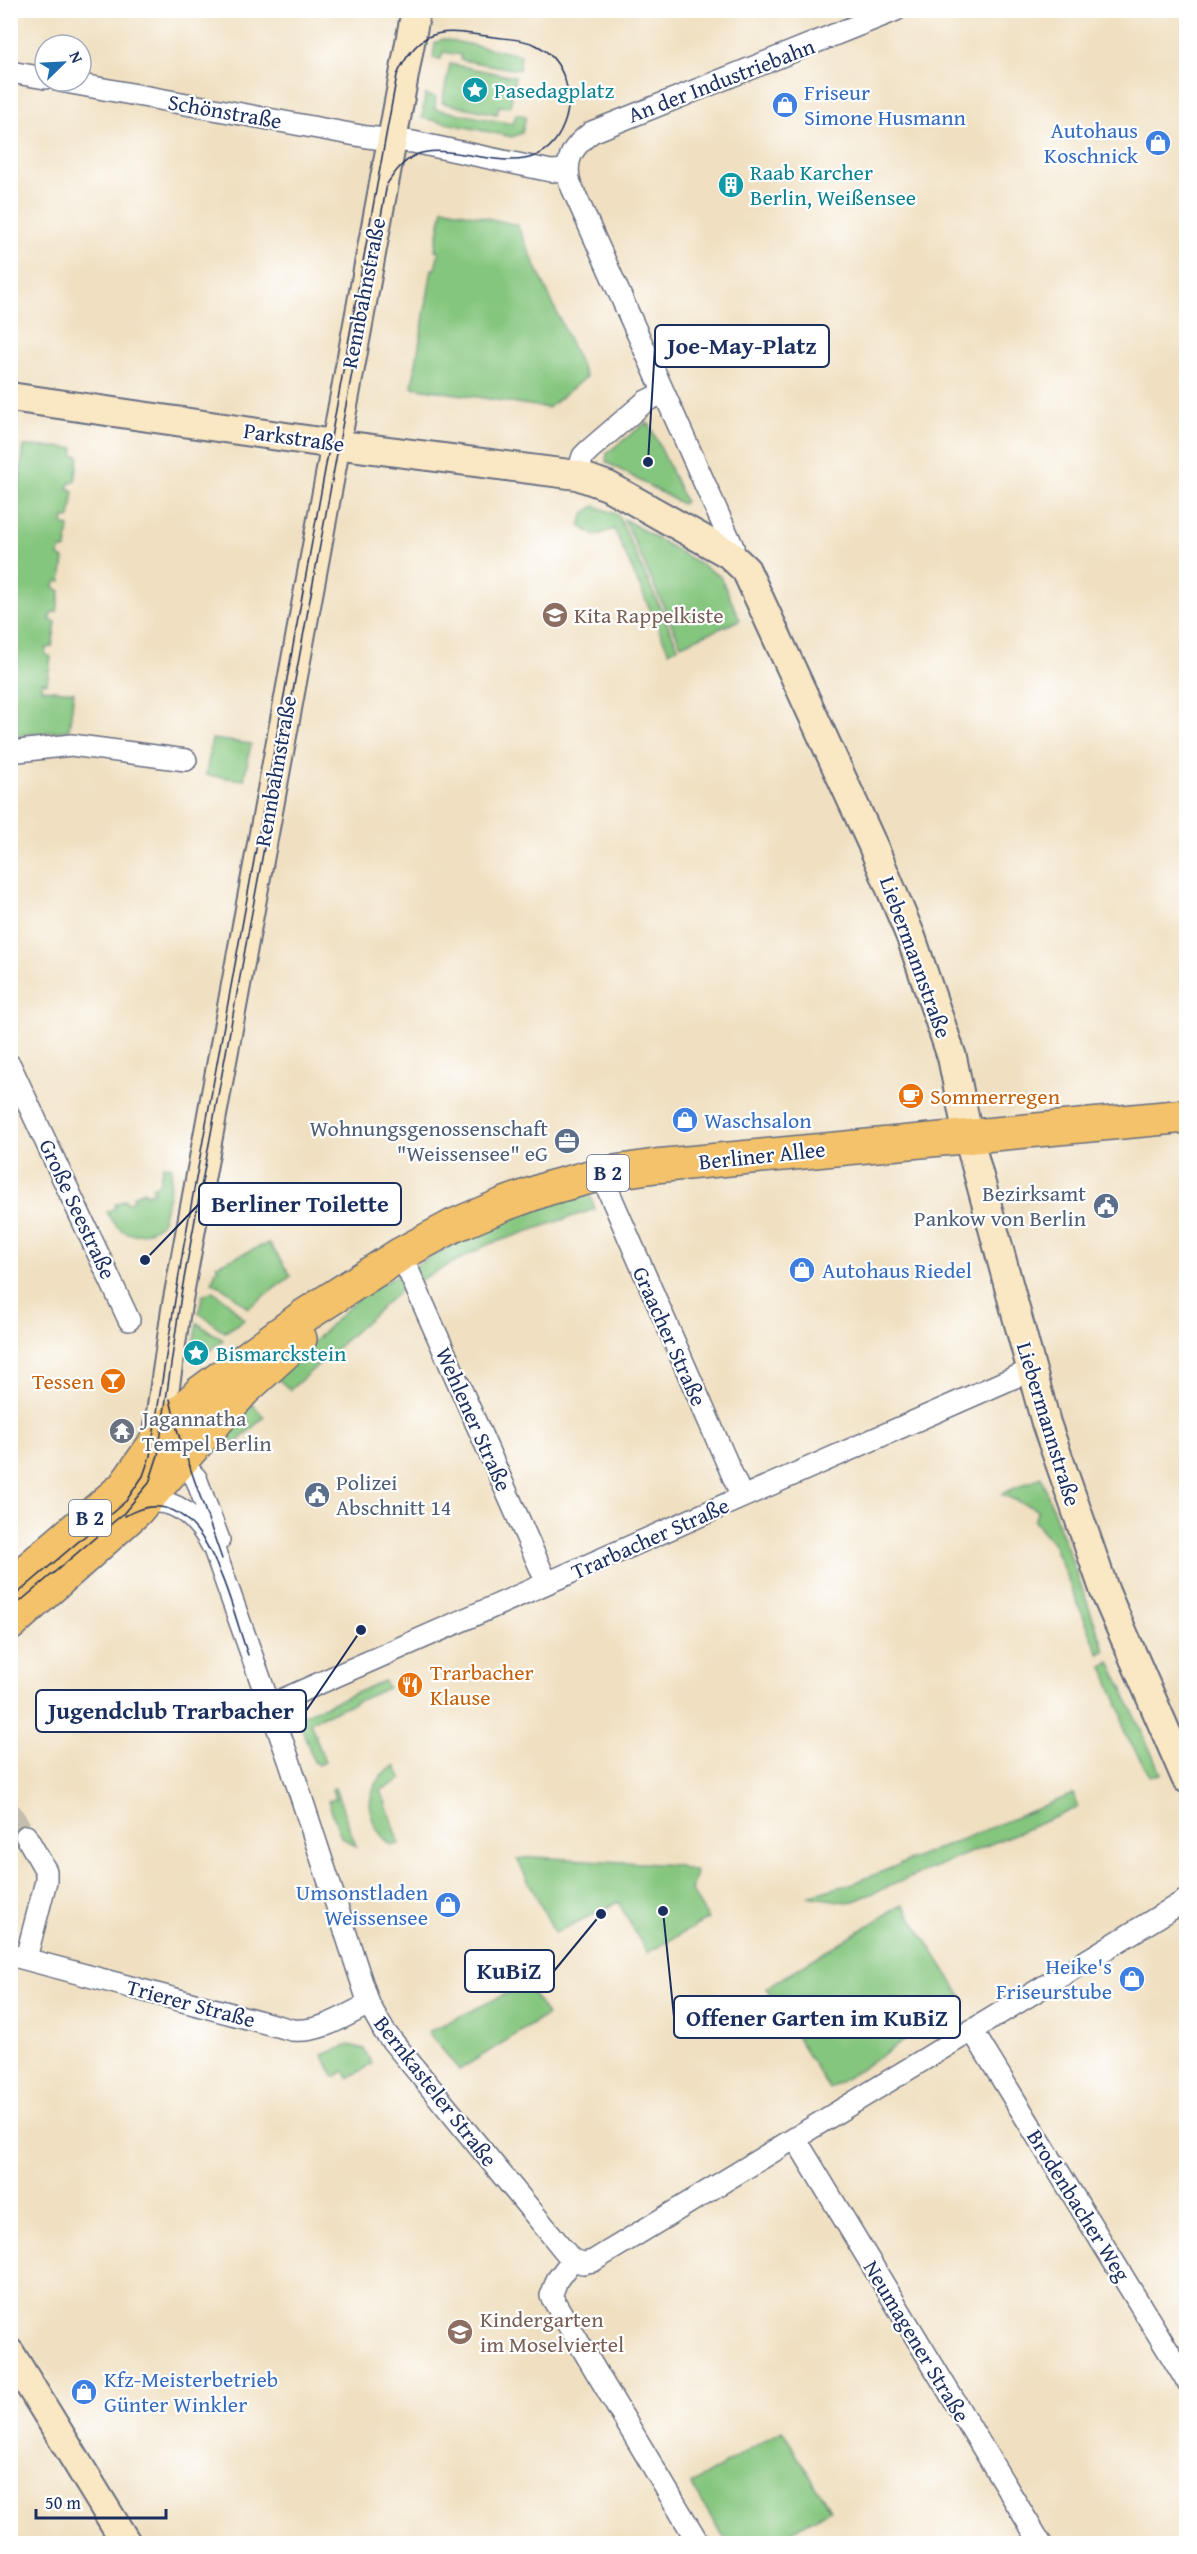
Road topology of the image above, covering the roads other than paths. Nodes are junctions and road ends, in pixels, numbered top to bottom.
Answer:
1 (416, 10) edge
2 (896, 10) edge
3 (10, 72) edge
4 (33, 76) edge
5 (93, 87) edge
6 (392, 138) junction
7 (567, 171) junction
8 (663, 393) junction
9 (10, 397) edge
10 (334, 444) junction
11 (578, 475) junction
12 (729, 554) junction
13 (10, 752) edge
14 (186, 760) dead end
15 (10, 1065) edge
16 (1186, 1116) edge
17 (968, 1136) junction
18 (601, 1174) junction
19 (401, 1254) junction
20 (360, 1281) junction
21 (129, 1320) dead end
22 (1030, 1370) junction
23 (157, 1440) junction
24 (182, 1462) junction
25 (742, 1497) junction
26 (131, 1515) junction
27 (547, 1583) junction
28 (10, 1585) edge
29 (230, 1590) junction
30 (10, 1623) edge
31 (270, 1705) junction
32 (1186, 1778) edge
33 (26, 1836) tunnel mouth
34 (1186, 1900) edge
35 (18, 1956) edge
36 (369, 2004) junction
37 (972, 2030) junction
38 (795, 2138) junction
39 (572, 2260) junction
40 (10, 2354) edge
41 (1186, 2380) edge
42 (127, 2544) edge
43 (699, 2544) edge
44 (1041, 2544) edge

1 - 6 street, Rennbahnstraße
2 - 7 street, An der Industriebahn
3 - 4 street
5 - 6 street, Schönstraße
6 - 7 street
6 - 10 street, Rennbahnstraße
7 - 8 street
8 - 11 street
8 - 12 street
9 - 10 street, Parkstraße
10 - 11 street, Parkstraße
10 - 23 street, Rennbahnstraße
11 - 12 street, Parkstraße
12 - 17 street, Liebermannstraße
13 - 14 street
15 - 21 street, Große Seestraße
16 - 17 main road, Berliner Allee / B 2
17 - 18 main road, Berliner Allee / B 2
17 - 22 street, Liebermannstraße
18 - 19 main road, Berliner Allee / B 2
18 - 25 street, Graacher Straße
19 - 20 main road, Berliner Allee / B 2
19 - 27 street, Wehlener Straße
20 - 23 main road, Berliner Allee / B 2
20 - 24 main road, Berliner Allee / B 2
22 - 25 street, Trarbacher Straße
22 - 32 street, Liebermannstraße
23 - 24 street, Bernkasteler Straße
23 - 26 main road, Rennbahnstraße
23 - 28 main road, Berliner Allee / B 2
24 - 26 main road, Berliner Allee / B 2
24 - 29 street, Bernkasteler Straße
25 - 27 street, Trarbacher Straße
26 - 29 street, Bernkasteler Straße
26 - 30 main road, Berliner Allee / B 2
27 - 31 street, Trarbacher Straße
29 - 31 street, Bernkasteler Straße
31 - 36 street, Bernkasteler Straße
33 - 35 street
34 - 37 street
35 - 36 street, Trierer Straße
36 - 39 street, Bernkasteler Straße
37 - 38 street
37 - 41 street, Brodenbacher Weg
38 - 39 street
38 - 44 street, Neumagener Straße
39 - 43 street
40 - 42 street

